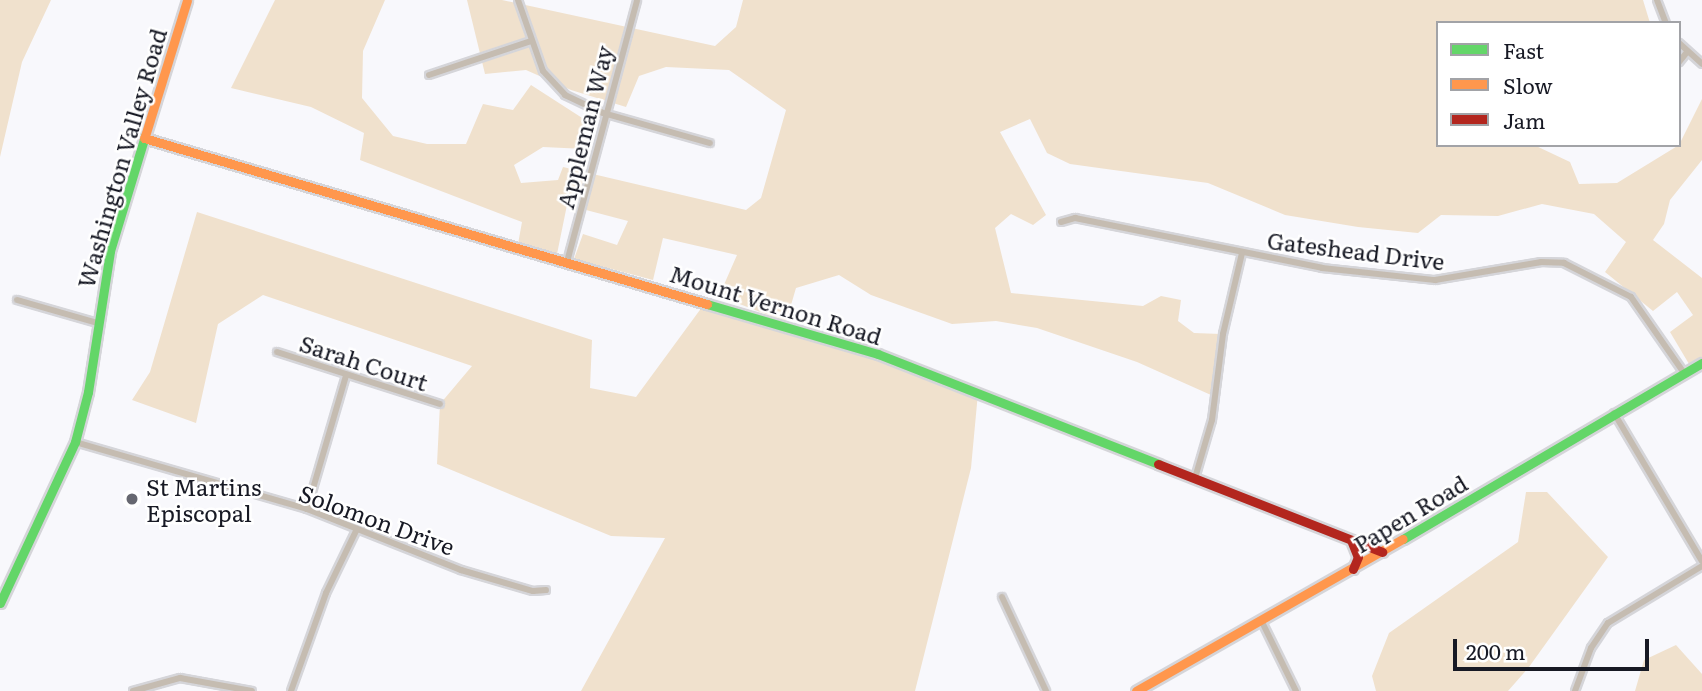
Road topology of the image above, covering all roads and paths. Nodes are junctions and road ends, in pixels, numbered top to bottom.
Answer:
1 (187, 0) edge
2 (518, 0) edge
3 (637, 0) edge
4 (1657, 0) edge
5 (1665, 21) edge
6 (530, 41) junction
7 (1681, 45) edge
8 (1687, 52) junction
9 (1681, 60) edge
10 (1702, 64) edge
11 (429, 75) dead end
12 (603, 113) junction
13 (144, 138) junction
14 (710, 143) dead end
15 (1061, 222) dead end
16 (1242, 253) junction
17 (567, 262) junction
18 (17, 300) dead end
19 (97, 323) junction
20 (277, 352) dead end
21 (1702, 363) edge
22 (1684, 373) junction
23 (346, 376) junction
24 (440, 404) dead end
25 (1614, 413) junction
26 (75, 442) junction
27 (1195, 478) junction
28 (307, 509) junction
29 (357, 529) junction
30 (1351, 540) junction
31 (1382, 552) junction
32 (1702, 564) edge
33 (1353, 569) junction
34 (546, 590) dead end
35 (1002, 597) dead end
36 (0, 603) edge
37 (1262, 622) junction
38 (133, 691) edge
39 (252, 691) edge
40 (291, 691) edge
41 (1046, 691) edge
42 (1136, 691) edge
43 (1296, 691) edge
44 (1575, 691) edge

1 - 13 street, Washington Valley Road
2 - 6 street
3 - 12 street, Appleman Way
4 - 5 street
6 - 11 street
6 - 12 street
7 - 8 street
8 - 9 street
8 - 10 street
12 - 14 street
12 - 17 street, Appleman Way
13 - 17 street, Mount Vernon Road
13 - 19 street, Washington Valley Road
15 - 16 street, Gateshead Drive
16 - 22 street, Gateshead Drive
16 - 27 street
17 - 27 street, Mount Vernon Road
18 - 19 street
19 - 26 street, Washington Valley Road
20 - 23 street, Sarah Court
21 - 22 street, Papen Road
22 - 25 street, Papen Road
23 - 24 street, Sarah Court
23 - 28 street
25 - 31 street, Papen Road
25 - 32 street
26 - 28 street, Solomon Drive
26 - 36 street, Washington Valley Road
27 - 30 street, Mount Vernon Road
28 - 29 street, Solomon Drive
29 - 34 street, Solomon Drive
29 - 40 street
30 - 31 street, Mount Vernon Road
30 - 33 street
31 - 33 street, Papen Road
32 - 44 street
33 - 37 street, Papen Road
35 - 41 street
37 - 42 street, Papen Road
37 - 43 street
38 - 39 street

